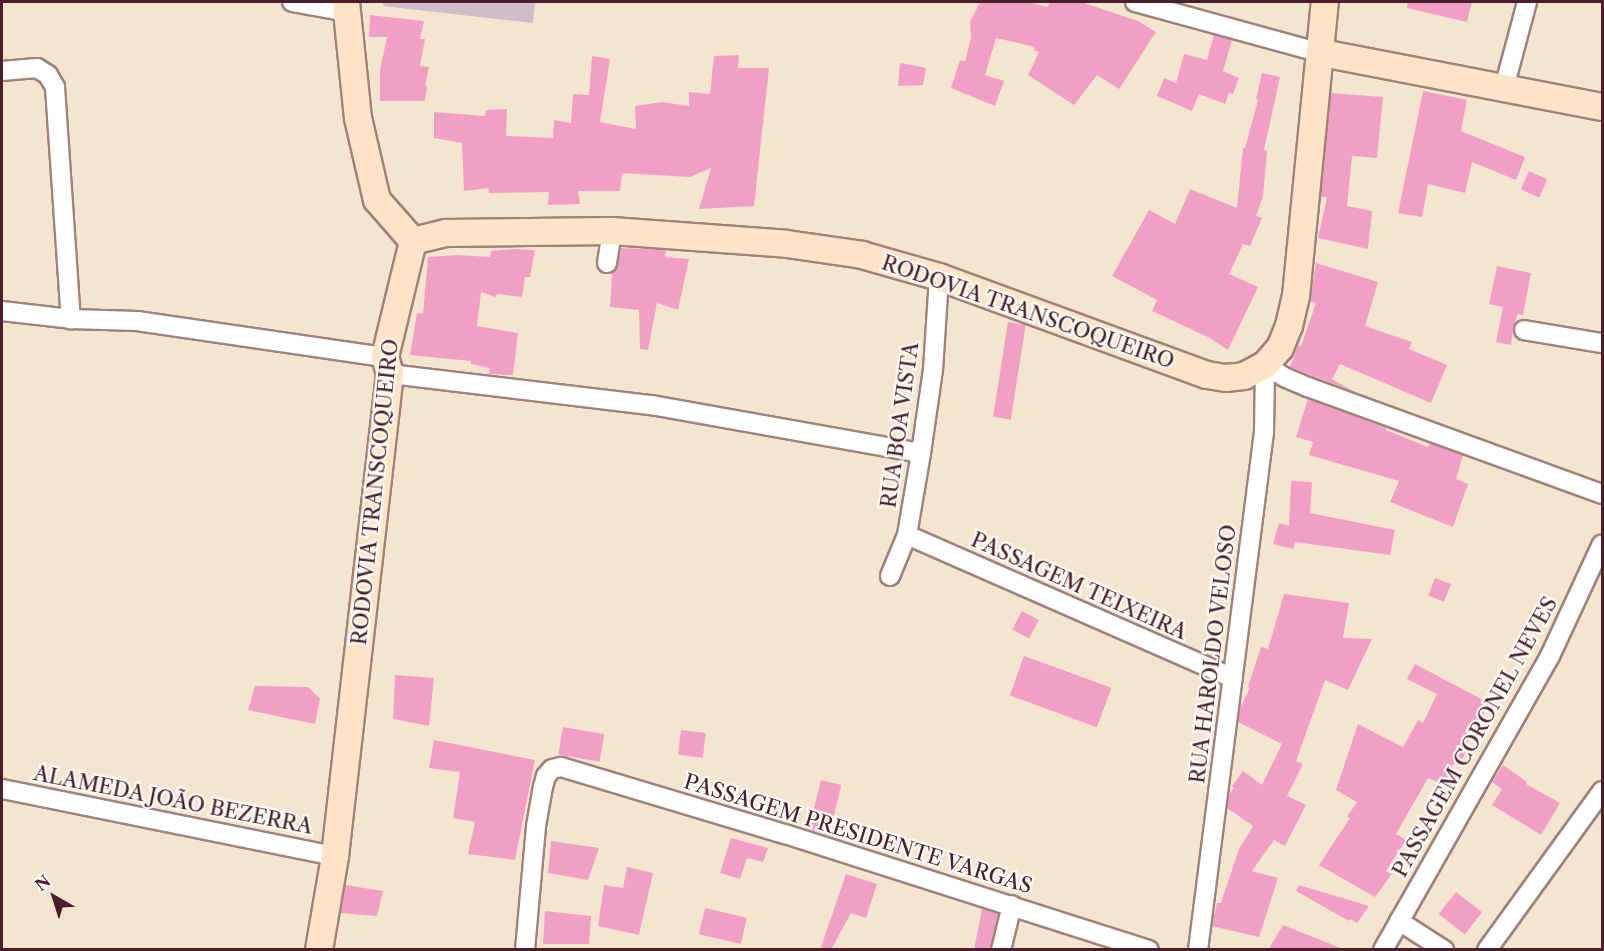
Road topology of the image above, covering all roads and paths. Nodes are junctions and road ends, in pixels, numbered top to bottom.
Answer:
1 (292, 2) edge
2 (1135, 2) edge
3 (1325, 2) edge
4 (1527, 2) edge
5 (346, 7) edge
6 (1322, 53) junction
7 (2, 71) edge
8 (1504, 88) junction
9 (1602, 107) edge
10 (612, 231) junction
11 (412, 241) junction
12 (606, 263) dead end
13 (939, 277) junction
14 (2, 311) edge
15 (71, 319) junction
16 (1524, 330) dead end
17 (1602, 343) edge
18 (1265, 364) junction
19 (388, 366) junction
20 (921, 453) junction
21 (1602, 494) edge
22 (907, 535) junction
23 (1602, 544) edge
24 (890, 576) dead end
25 (1233, 678) junction
26 (1602, 791) edge
27 (3, 794) edge
28 (335, 856) junction
29 (1012, 905) junction
30 (1399, 921) junction
31 (320, 950) edge
32 (525, 950) edge
33 (1002, 950) edge
34 (1149, 950) edge
35 (1198, 950) edge
36 (1383, 950) edge
37 (1444, 950) edge
38 (1487, 950) edge

1 - 5 street
2 - 6 street
3 - 6 main road, RODOVIA TRANSCOQUEIRO
4 - 8 street
5 - 11 main road
6 - 8 main road
6 - 18 main road, RODOVIA TRANSCOQUEIRO
7 - 15 street
8 - 9 main road
10 - 11 main road, RODOVIA TRANSCOQUEIRO
10 - 12 street
10 - 13 main road, RODOVIA TRANSCOQUEIRO
11 - 19 main road, RODOVIA TRANSCOQUEIRO
13 - 18 main road, RODOVIA TRANSCOQUEIRO
13 - 20 street, RUA BOA VISTA
14 - 15 street
15 - 19 street
16 - 17 street
18 - 21 street
18 - 25 street, RUA HAROLDO VELOSO
19 - 20 street
19 - 28 main road, RODOVIA TRANSCOQUEIRO
20 - 22 street, RUA BOA VISTA
22 - 24 street, RUA BOA VISTA
22 - 25 street, PASSAGEM TEIXEIRA
23 - 30 street, PASSAGEM CORONEL NEVES
25 - 35 street, RUA HAROLDO VELOSO
26 - 38 street
27 - 28 street, ALAMEDA JOÃO BEZERRA
28 - 31 main road, RODOVIA TRANSCOQUEIRO
29 - 32 street, PASSAGEM PRESIDENTE VARGAS
29 - 33 street
29 - 34 street, PASSAGEM PRESIDENTE VARGAS
30 - 36 street, PASSAGEM CORONEL NEVES
30 - 37 street

